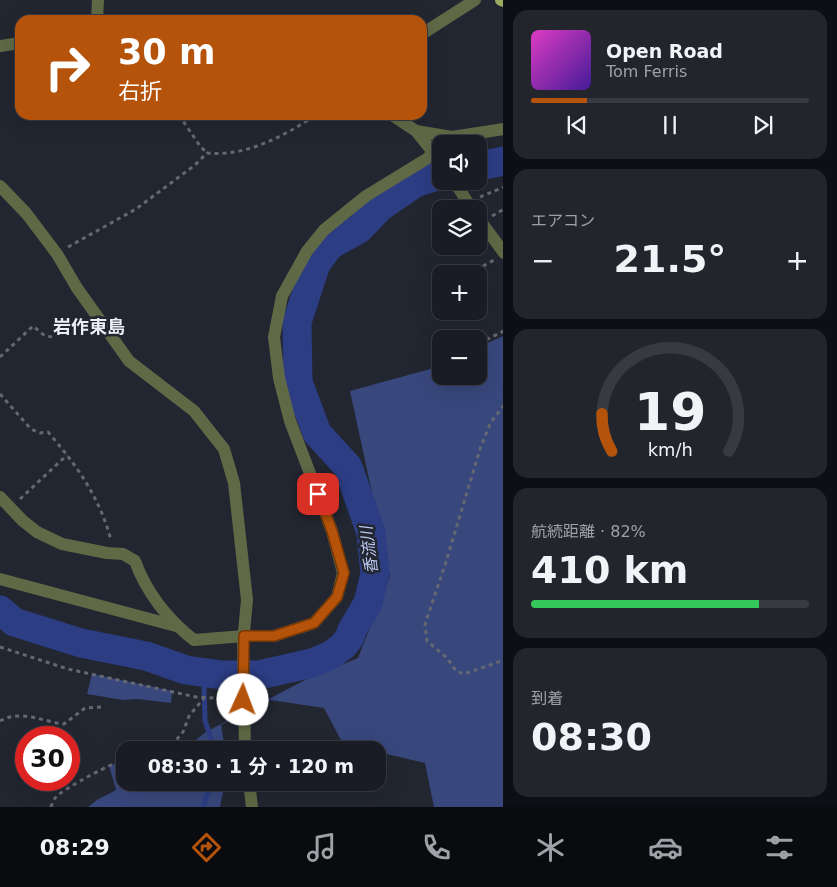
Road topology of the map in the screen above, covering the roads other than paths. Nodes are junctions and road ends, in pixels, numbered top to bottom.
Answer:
1 (98, 0) edge
2 (475, 0) edge
3 (97, 15) edge
4 (427, 31) edge
5 (15, 44) edge
6 (0, 46) edge
7 (400, 120) edge
8 (503, 129) edge
9 (416, 130) junction
10 (432, 151) edge
11 (432, 158) edge
12 (0, 186) edge
13 (487, 234) edge
14 (499, 256) edge
15 (0, 497) edge
16 (0, 578) edge
17 (176, 626) junction
18 (244, 639) junction
19 (245, 741) edge
20 (250, 791) edge
21 (252, 807) edge

1 - 3 street
2 - 4 street
5 - 6 street
7 - 9 street
8 - 9 street
9 - 10 street
11 - 18 street
12 - 18 street
13 - 14 street
15 - 17 street
16 - 17 street
17 - 18 street
18 - 19 street
20 - 21 street

